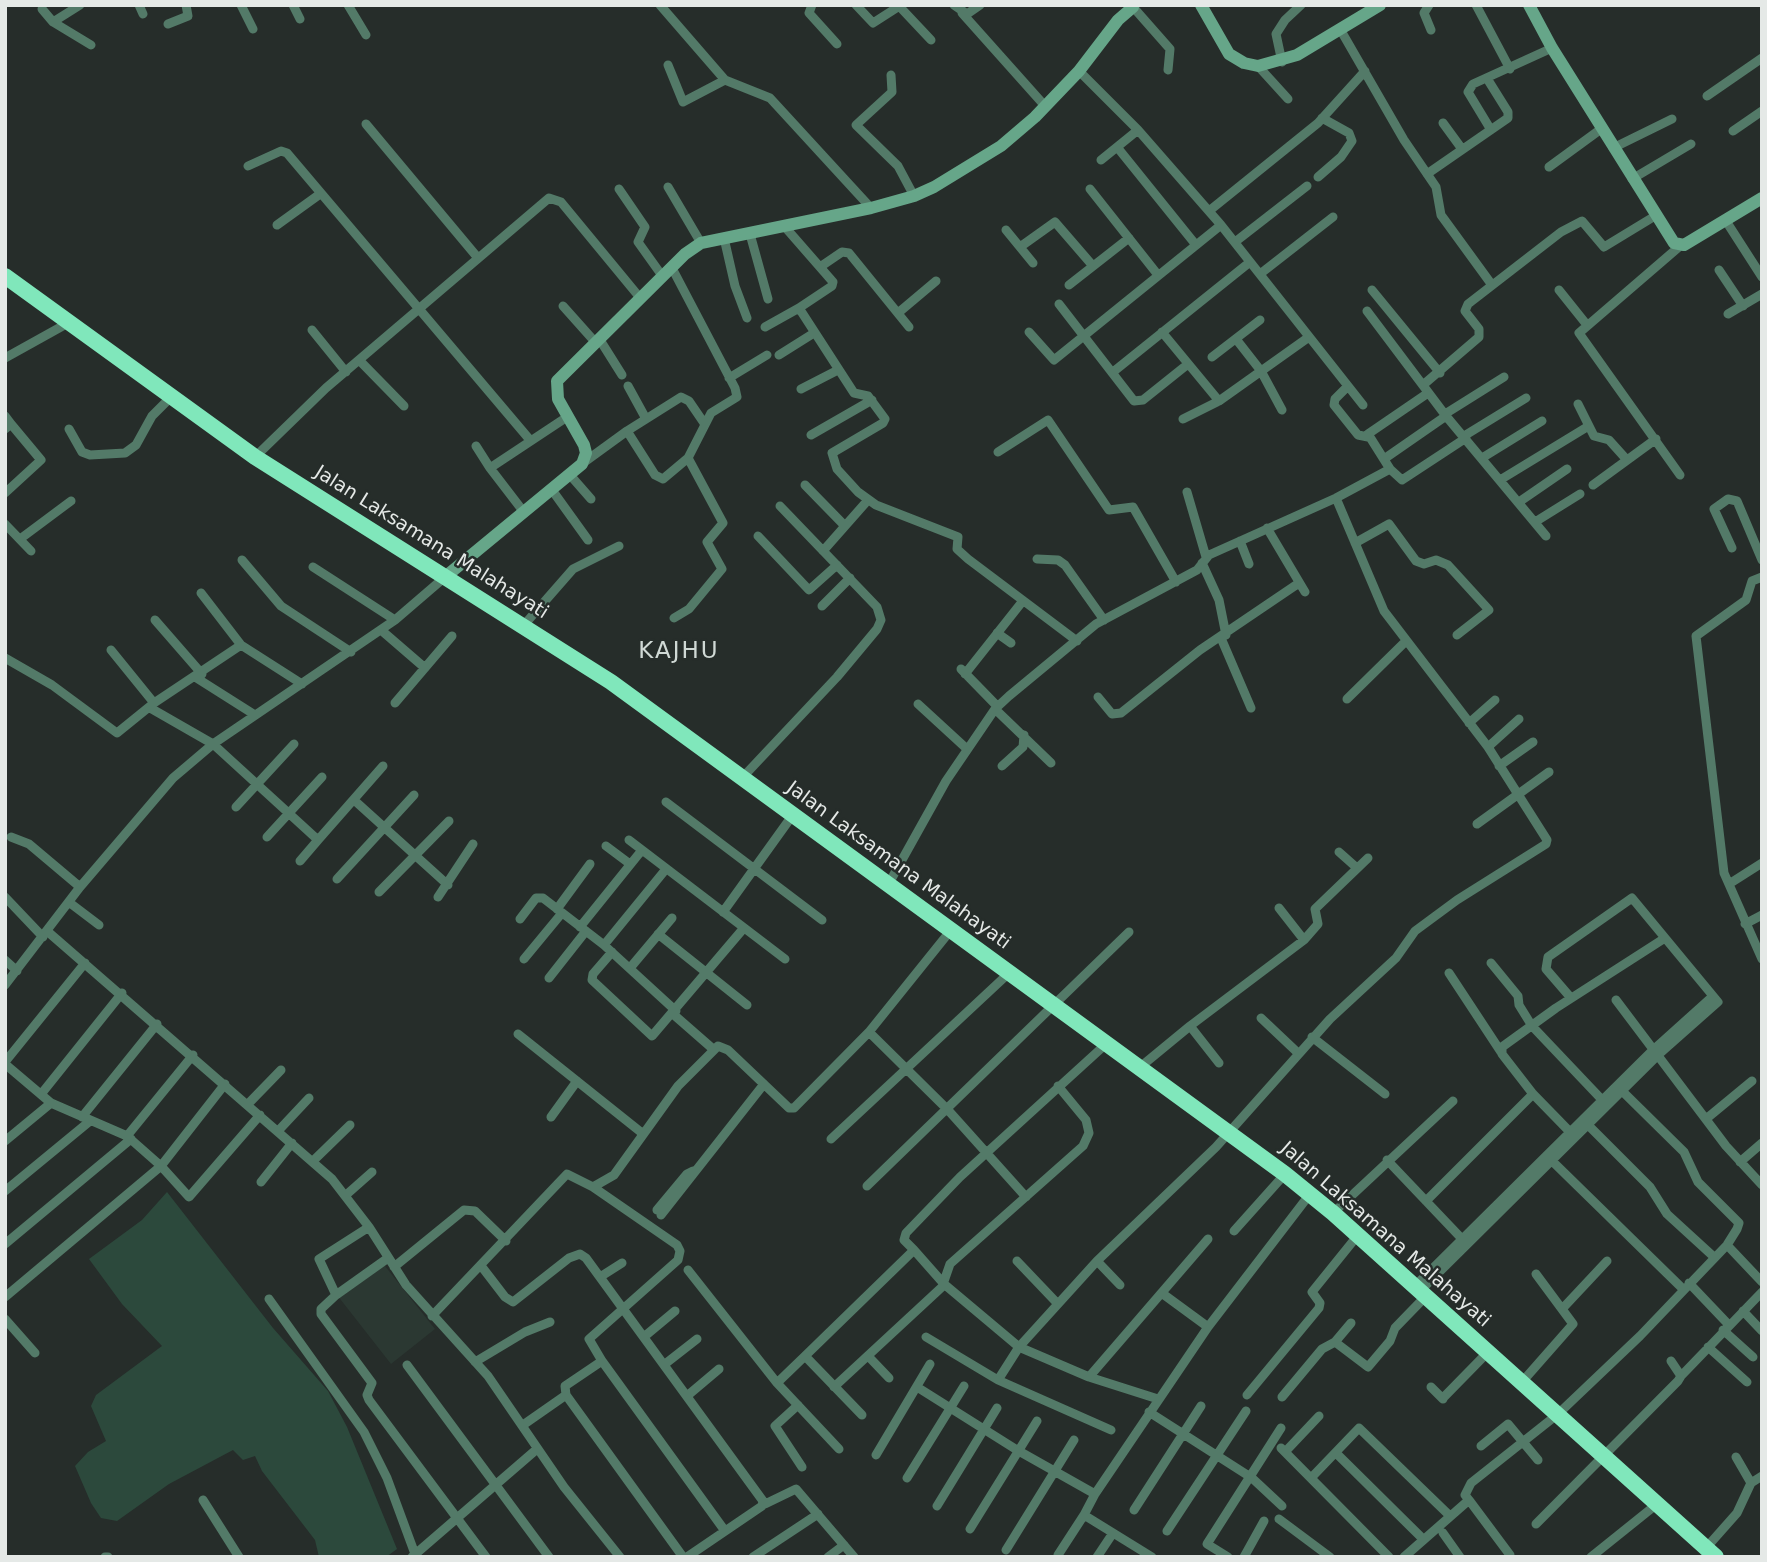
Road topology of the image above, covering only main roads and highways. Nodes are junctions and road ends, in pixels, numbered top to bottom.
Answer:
1 (5, 276) edge
2 (1711, 1553) edge

1 - 2 highway, Jalan Laksamana Malahayati

